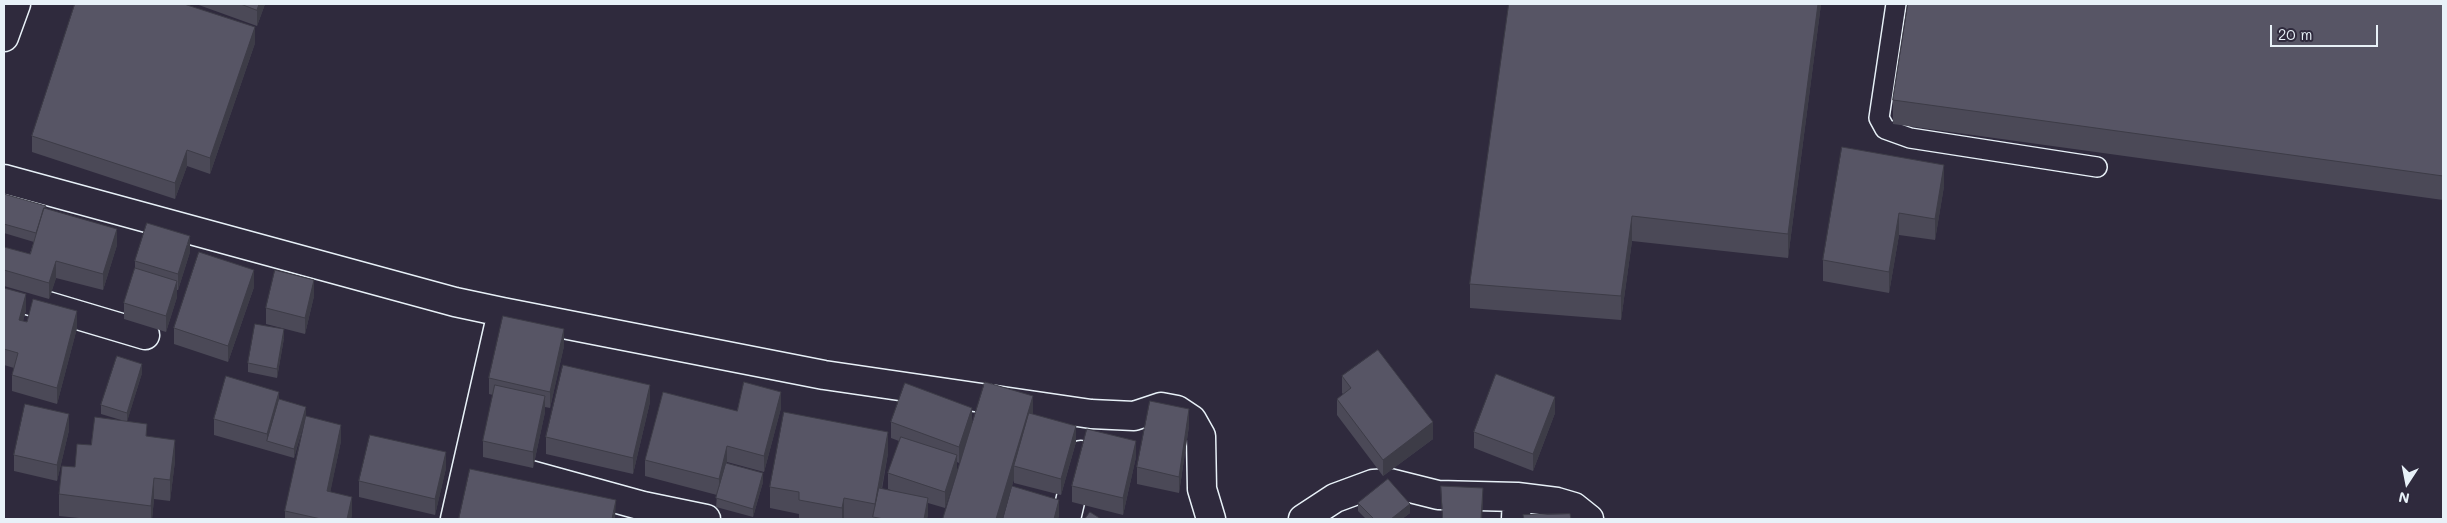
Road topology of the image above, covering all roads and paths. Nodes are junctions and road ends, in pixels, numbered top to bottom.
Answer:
1 (16, 4) edge
2 (1896, 4) edge
3 (4, 37) edge
4 (2097, 167) dead end
5 (4, 179) edge
6 (4, 293) edge
7 (502, 312) junction
8 (145, 335) dead end
9 (1091, 414) junction
10 (469, 458) junction
11 (1516, 508) edge
12 (454, 519) edge
13 (706, 519) edge
14 (1066, 519) edge
15 (1211, 519) edge
16 (1303, 519) edge
17 (1589, 519) edge

1 - 3 street
2 - 4 lane
5 - 7 street
6 - 8 street
7 - 9 street
7 - 10 street
9 - 14 street
9 - 15 street
10 - 12 street
10 - 13 street
11 - 16 street
11 - 17 street

